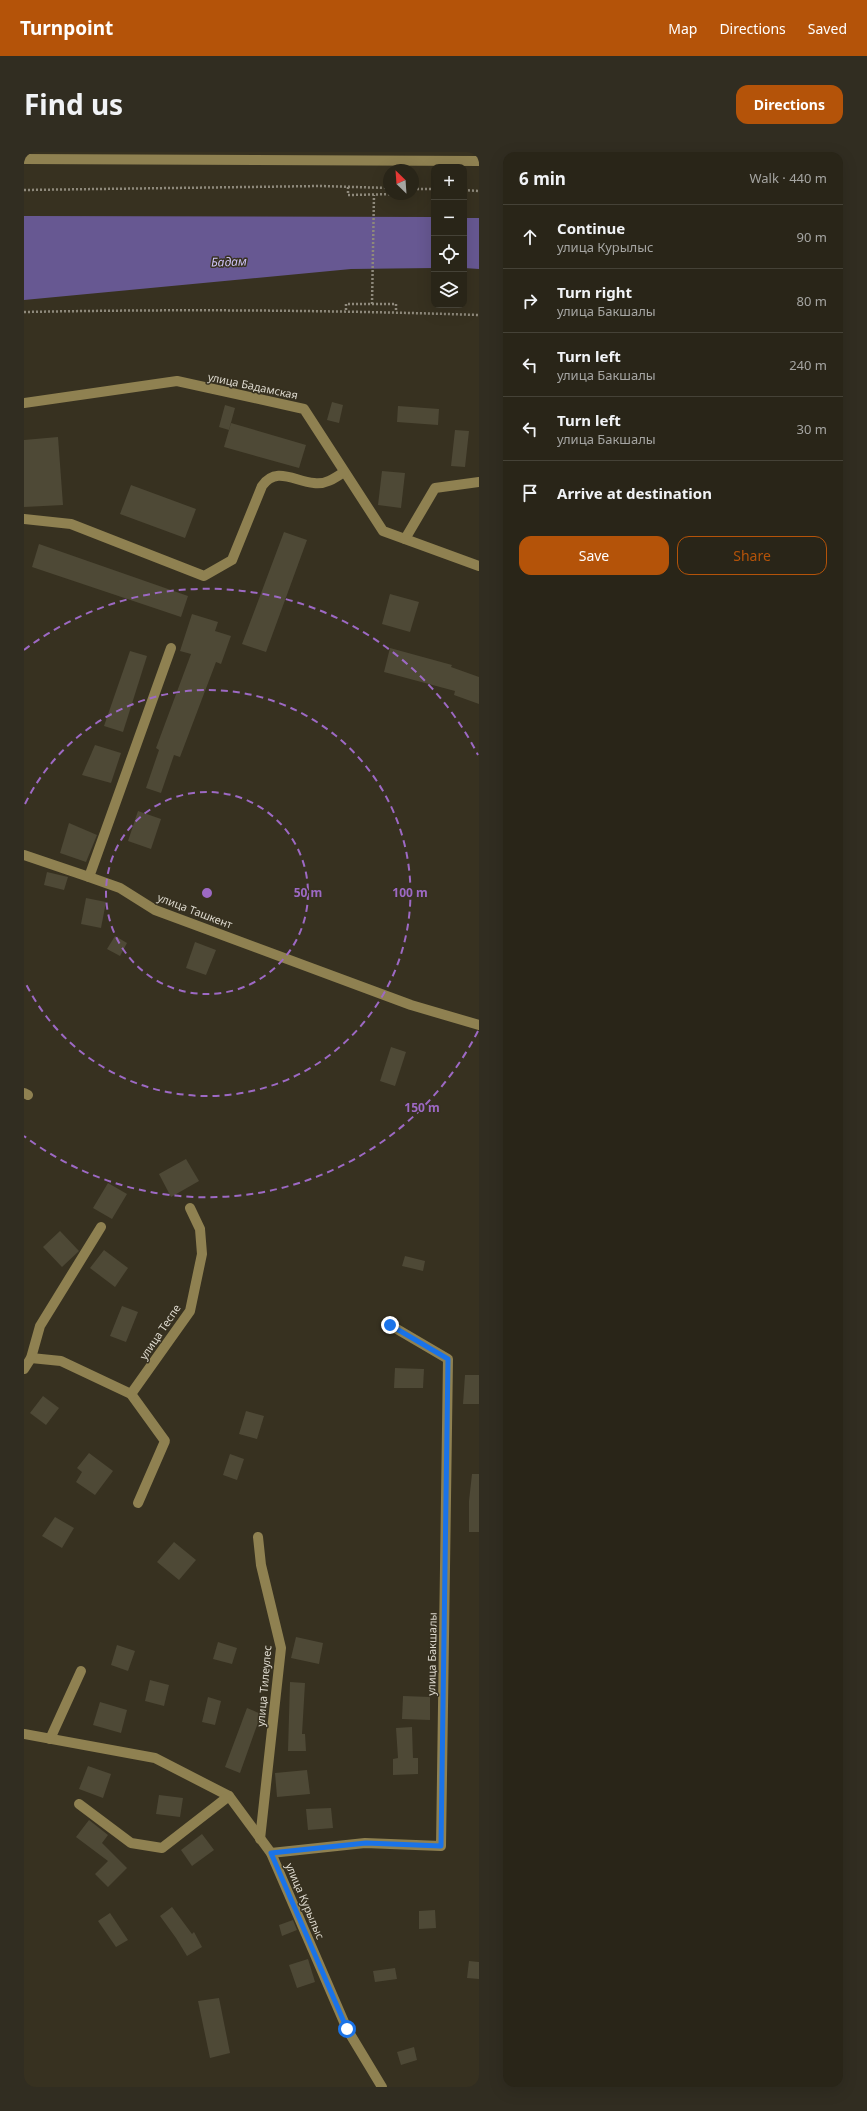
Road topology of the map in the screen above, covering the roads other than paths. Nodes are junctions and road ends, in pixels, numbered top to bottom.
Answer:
1 (24, 159) edge
2 (479, 161) edge
3 (24, 403) edge
4 (344, 472) junction
5 (479, 482) edge
6 (24, 519) edge
7 (405, 539) junction
8 (479, 566) edge
9 (171, 648) dead end
10 (24, 855) edge
11 (89, 877) junction
12 (479, 1025) edge
13 (190, 1208) dead end
14 (101, 1227) dead end
15 (390, 1325) dead end
16 (31, 1358) junction
17 (24, 1369) edge
18 (131, 1394) junction
19 (138, 1503) dead end
20 (258, 1537) dead end
21 (81, 1671) dead end
22 (24, 1734) edge
23 (50, 1739) junction
24 (230, 1796) junction
25 (79, 1804) dead end
26 (260, 1839) junction
27 (271, 1853) junction
28 (382, 2087) edge

1 - 2 street
3 - 4 street, улица Бадамская
4 - 6 street
4 - 7 street, улица Бадамская
5 - 7 street
7 - 8 street, улица Бадамская
9 - 11 street
10 - 11 street, улица Ташкент
11 - 12 street, улица Ташкент
13 - 18 street, улица Теспе
14 - 16 street
15 - 27 street, улица Бакшалы
16 - 17 street
16 - 18 street
18 - 19 street
20 - 26 street, улица Тилеулес
21 - 23 street
22 - 23 street, улица Курылыс
23 - 24 street, улица Курылыс
24 - 25 street
24 - 26 street, улица Курылыс
26 - 27 street, улица Курылыс
27 - 28 street, улица Курылыс

